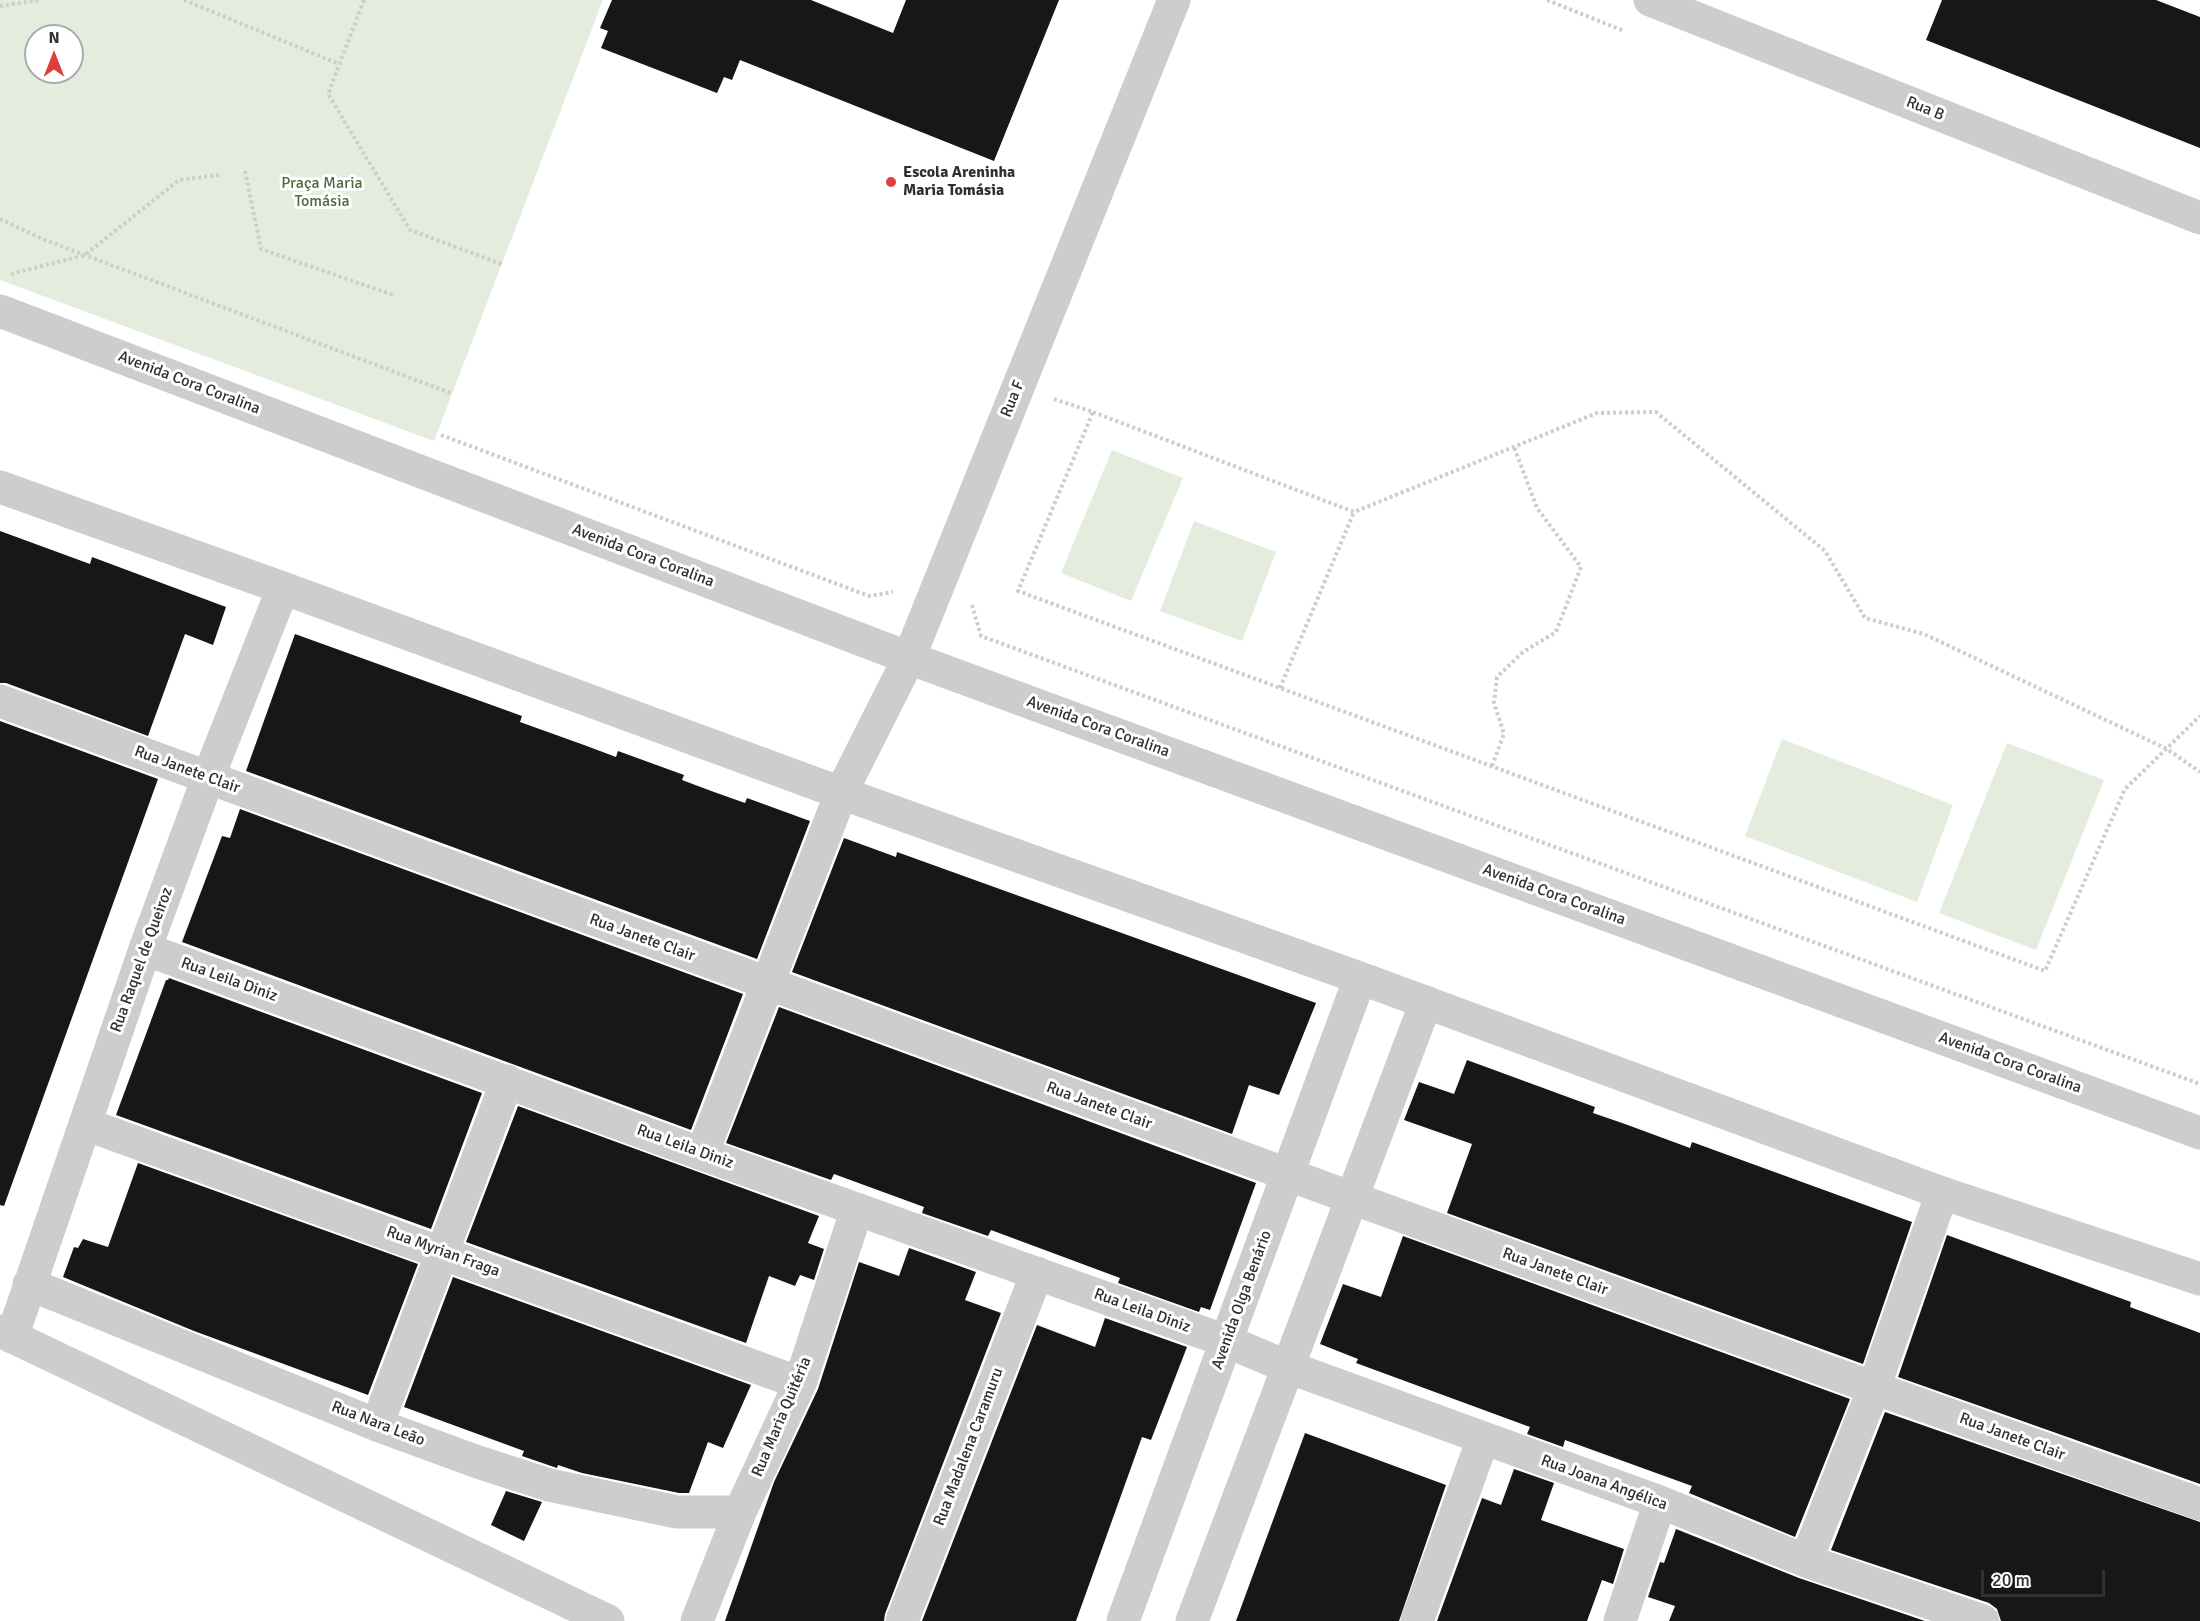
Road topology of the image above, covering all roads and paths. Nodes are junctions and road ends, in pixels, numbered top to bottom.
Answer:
1 (40, 0) edge
2 (184, 0) edge
3 (364, 0) edge
4 (1174, 0) edge
5 (1650, 0) edge
6 (0, 6) edge
7 (339, 64) junction
8 (245, 171) dead end
9 (219, 175) dead end
10 (2200, 218) edge
11 (0, 219) edge
12 (85, 255) junction
13 (504, 265) dead end
14 (21, 278) dead end
15 (393, 294) dead end
16 (0, 311) edge
17 (453, 394) dead end
18 (1050, 397) dead end
19 (1093, 412) junction
20 (433, 432) dead end
21 (1514, 447) junction
22 (0, 488) edge
23 (1354, 512) junction
24 (283, 588) junction
25 (898, 592) dead end
26 (971, 599) dead end
27 (909, 658) junction
28 (1280, 688) junction
29 (0, 700) edge
30 (2200, 716) edge
31 (2167, 749) junction
32 (1491, 766) junction
33 (2200, 772) edge
34 (208, 778) junction
35 (841, 793) junction
36 (145, 949) junction
37 (1360, 978) junction
38 (767, 984) junction
39 (1426, 1002) junction
40 (507, 1081) junction
41 (2200, 1084) edge
42 (85, 1124) junction
43 (2200, 1133) edge
44 (702, 1154) junction
45 (1288, 1175) junction
46 (1942, 1193) junction
47 (1352, 1198) junction
48 (857, 1209) junction
49 (443, 1252) junction
50 (1037, 1273) junction
51 (2200, 1280) edge
52 (29, 1284) junction
53 (6, 1334) edge
54 (1226, 1341) junction
55 (1288, 1367) junction
56 (800, 1383) junction
57 (1874, 1388) junction
58 (377, 1425) junction
59 (1483, 1439) junction
60 (1660, 1502) junction
61 (2200, 1504) edge
62 (740, 1512) junction
63 (1806, 1561) junction
64 (608, 1621) edge
65 (698, 1621) edge
66 (902, 1621) edge
67 (1123, 1621) edge
68 (1192, 1621) edge
69 (1416, 1621) edge
70 (1620, 1621) edge
71 (1983, 1621) edge

1 - 6 path
2 - 7 path
3 - 7 path
4 - 27 street, Rua F
5 - 10 street, Rua B
7 - 13 path
8 - 15 path
9 - 12 path
11 - 12 path
12 - 14 path
12 - 17 path
16 - 27 street, Avenida Cora Coralina
18 - 19 path
19 - 23 path
19 - 28 path
20 - 25 path
21 - 23 path
21 - 31 path
21 - 32 path
22 - 24 street
23 - 28 path
24 - 34 street, Rua Raquel de Queiroz
24 - 35 street
26 - 41 path
27 - 35 street, Rua F
27 - 43 street, Avenida Cora Coralina
28 - 32 path
29 - 34 street, Rua Janete Clair
30 - 31 path
31 - 32 path
31 - 33 path
34 - 36 street, Rua Raquel de Queiroz
34 - 38 street, Rua Janete Clair
35 - 37 street
35 - 38 street, Rua F
36 - 40 street, Rua Leila Diniz
36 - 42 street, Rua Raquel de Queiroz
37 - 39 street
37 - 45 street, Avenida Olga Benário
38 - 44 street, Rua F
38 - 45 street, Rua Janete Clair
39 - 46 street
39 - 47 street
40 - 44 street, Rua Leila Diniz
40 - 49 street
42 - 49 street, Rua Myrian Fraga
42 - 52 street, Rua Raquel de Queiroz
44 - 48 street, Rua Leila Diniz
45 - 47 street, Rua Janete Clair
45 - 54 street, Avenida Olga Benário
46 - 51 street
46 - 57 street
47 - 55 street
47 - 57 street, Rua Janete Clair
48 - 50 street, Rua Leila Diniz
48 - 56 street, Rua Maria Quitéria
49 - 56 street, Rua Myrian Fraga
49 - 58 street
50 - 54 street, Rua Leila Diniz
50 - 66 street, Rua Madalena Caramuru
52 - 53 street, Rua Raquel de Queiroz
52 - 58 street, Rua Nara Leão
53 - 64 street
54 - 55 street, Rua Joana Angélica
54 - 67 street, Avenida Olga Benário
55 - 59 street, Rua Joana Angélica
55 - 68 street
56 - 62 street, Rua Maria Quitéria
57 - 61 street, Rua Janete Clair
57 - 63 street
58 - 62 street, Rua Nara Leão
59 - 60 street, Rua Joana Angélica
59 - 69 street
60 - 63 street, Rua Joana Angélica
60 - 70 street
62 - 65 street, Rua Maria Quitéria
63 - 71 street, Rua Joana Angélica

